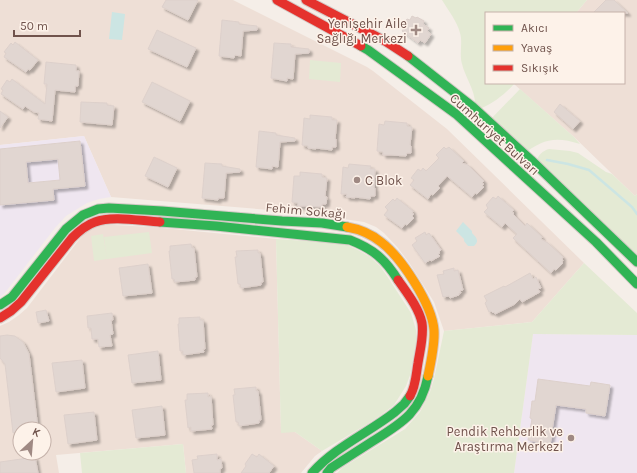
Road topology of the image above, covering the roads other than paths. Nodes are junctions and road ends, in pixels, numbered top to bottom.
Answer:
1 (277, 0) edge
2 (306, 0) edge
3 (473, 107) junction
4 (462, 119) junction
5 (217, 215) junction
6 (216, 226) junction
7 (58, 238) junction
8 (67, 245) junction
9 (637, 262) edge
10 (637, 284) edge
11 (0, 305) edge
12 (0, 318) edge
13 (312, 473) edge
14 (327, 473) edge

1 - 4 street, Cumhuriyet Bulvarı
2 - 3 street, Cumhuriyet Bulvarı
3 - 4 street
3 - 9 street, Cumhuriyet Bulvarı
4 - 10 street, Cumhuriyet Bulvarı
5 - 6 street
5 - 7 street, Fehim Sokağı
5 - 14 street, Fehim Sokağı
6 - 8 street, Fehim Sokağı
6 - 13 street, Fehim Sokağı
7 - 8 street
7 - 11 street, Fehim Sokağı
8 - 12 street, Fehim Sokağı

